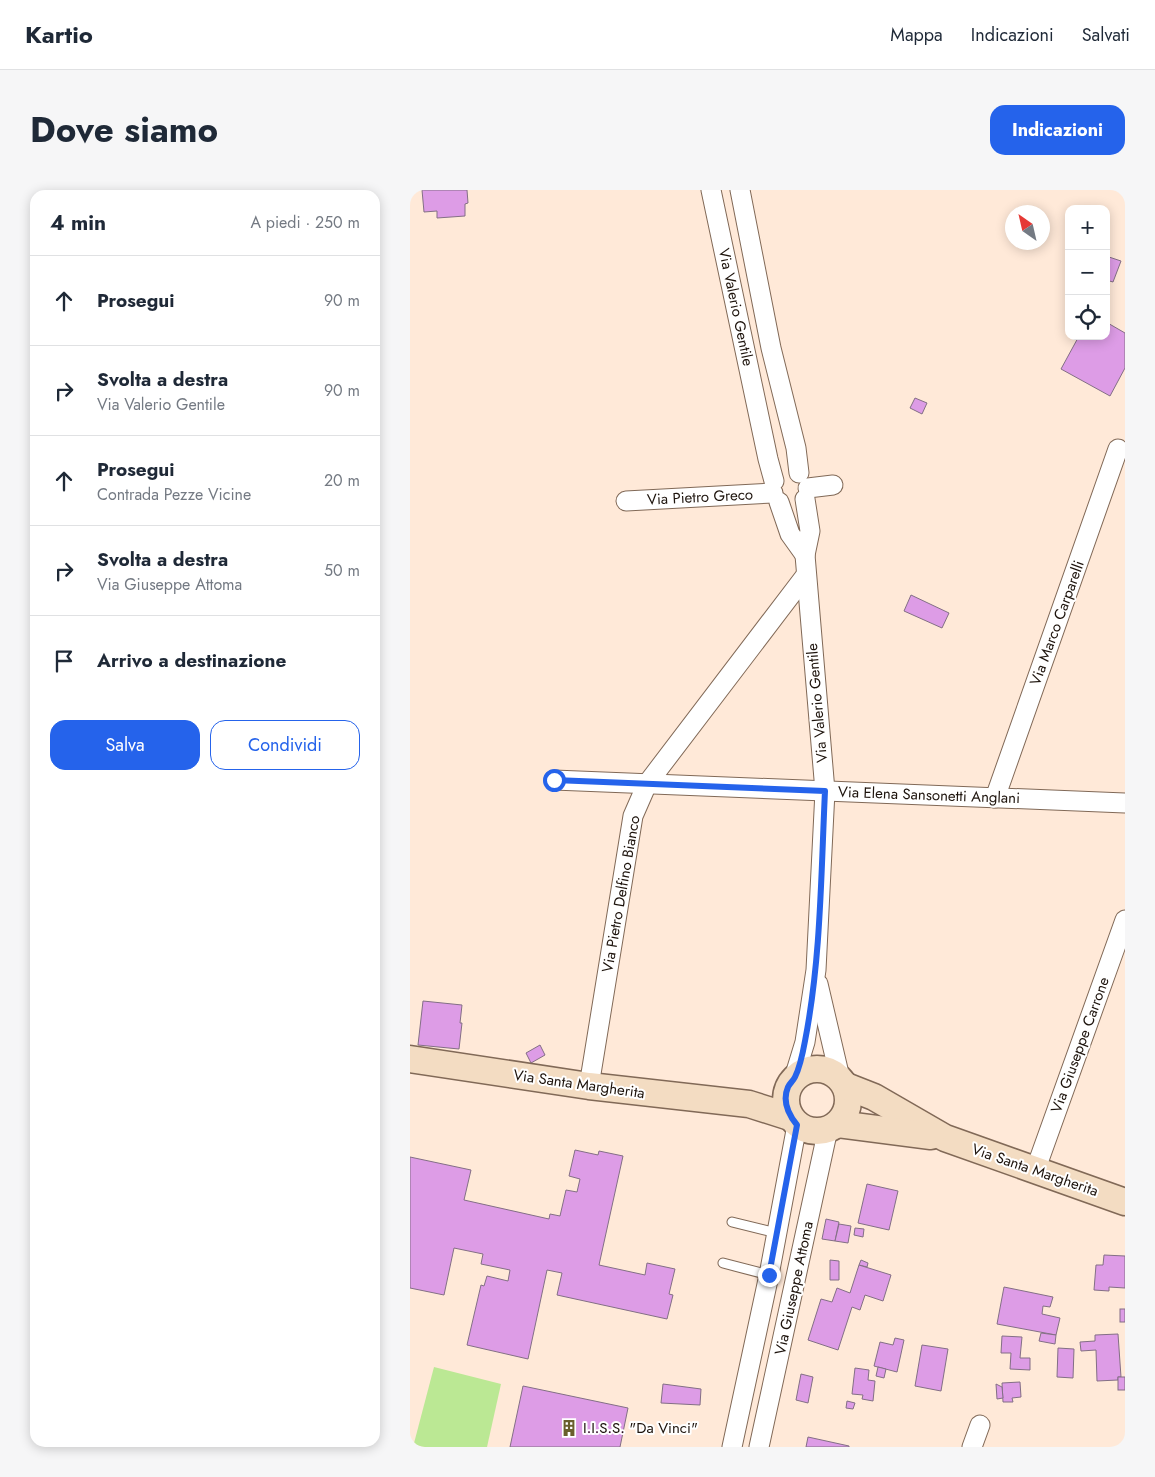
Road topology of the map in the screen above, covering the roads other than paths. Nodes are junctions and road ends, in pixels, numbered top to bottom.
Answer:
1 (711, 190) edge
2 (740, 190) edge
3 (1118, 449) dead end
4 (833, 485) dead end
5 (804, 487) junction
6 (775, 492) junction
7 (626, 500) dead end
8 (805, 555) junction
9 (806, 575) junction
10 (554, 780) dead end
11 (647, 784) junction
12 (825, 791) junction
13 (995, 798) junction
14 (1125, 803) edge
15 (1125, 920) edge
16 (816, 970) junction
17 (410, 1059) edge
18 (792, 1082) junction
19 (843, 1082) junction
20 (589, 1086) junction
21 (749, 1104) junction
22 (794, 1121) junction
23 (833, 1126) junction
24 (945, 1138) junction
25 (1035, 1171) junction
26 (1125, 1202) edge
27 (732, 1222) dead end
28 (777, 1233) junction
29 (723, 1264) dead end
30 (769, 1275) junction
31 (980, 1425) dead end
32 (732, 1447) edge
33 (759, 1447) edge
34 (972, 1447) edge

1 - 6 street, Via Valerio Gentile
2 - 5 street, Via Valerio Gentile
3 - 13 street, Via Marco Carparelli
4 - 5 street
5 - 6 street
5 - 6 street
5 - 8 street, Via Valerio Gentile
6 - 7 street, Via Pietro Greco
6 - 8 street, Via Valerio Gentile
8 - 9 street, Via Valerio Gentile
9 - 11 street, Via Pietro Delfino Bianco
9 - 12 street, Via Valerio Gentile
10 - 11 street, Via Elena Sansonetti Anglani
11 - 12 street, Via Elena Sansonetti Anglani
11 - 20 street, Via Pietro Delfino Bianco
12 - 13 street, Via Elena Sansonetti Anglani
12 - 16 street, Via Valerio Gentile
13 - 14 street, Via Elena Sansonetti Anglani
15 - 25 street, Via Giuseppe Carrone
16 - 18 street, Via Valerio Gentile
16 - 19 street, Via Valerio Gentile
17 - 20 street, Via Santa Margherita
18 - 19 street
18 - 21 street
18 - 22 street
19 - 23 street
19 - 24 street, Via Santa Margherita
20 - 21 street, Via Santa Margherita
21 - 22 street, Via Santa Margherita
22 - 23 street
22 - 28 street, Via Giuseppe Attoma
23 - 24 street, Via Santa Margherita
23 - 33 street, Via Giuseppe Attoma
24 - 25 street, Via Santa Margherita
25 - 26 street, Via Santa Margherita
27 - 28 lane
28 - 30 street, Via Giuseppe Attoma
29 - 30 lane
30 - 32 street, Via Giuseppe Attoma
31 - 34 street

